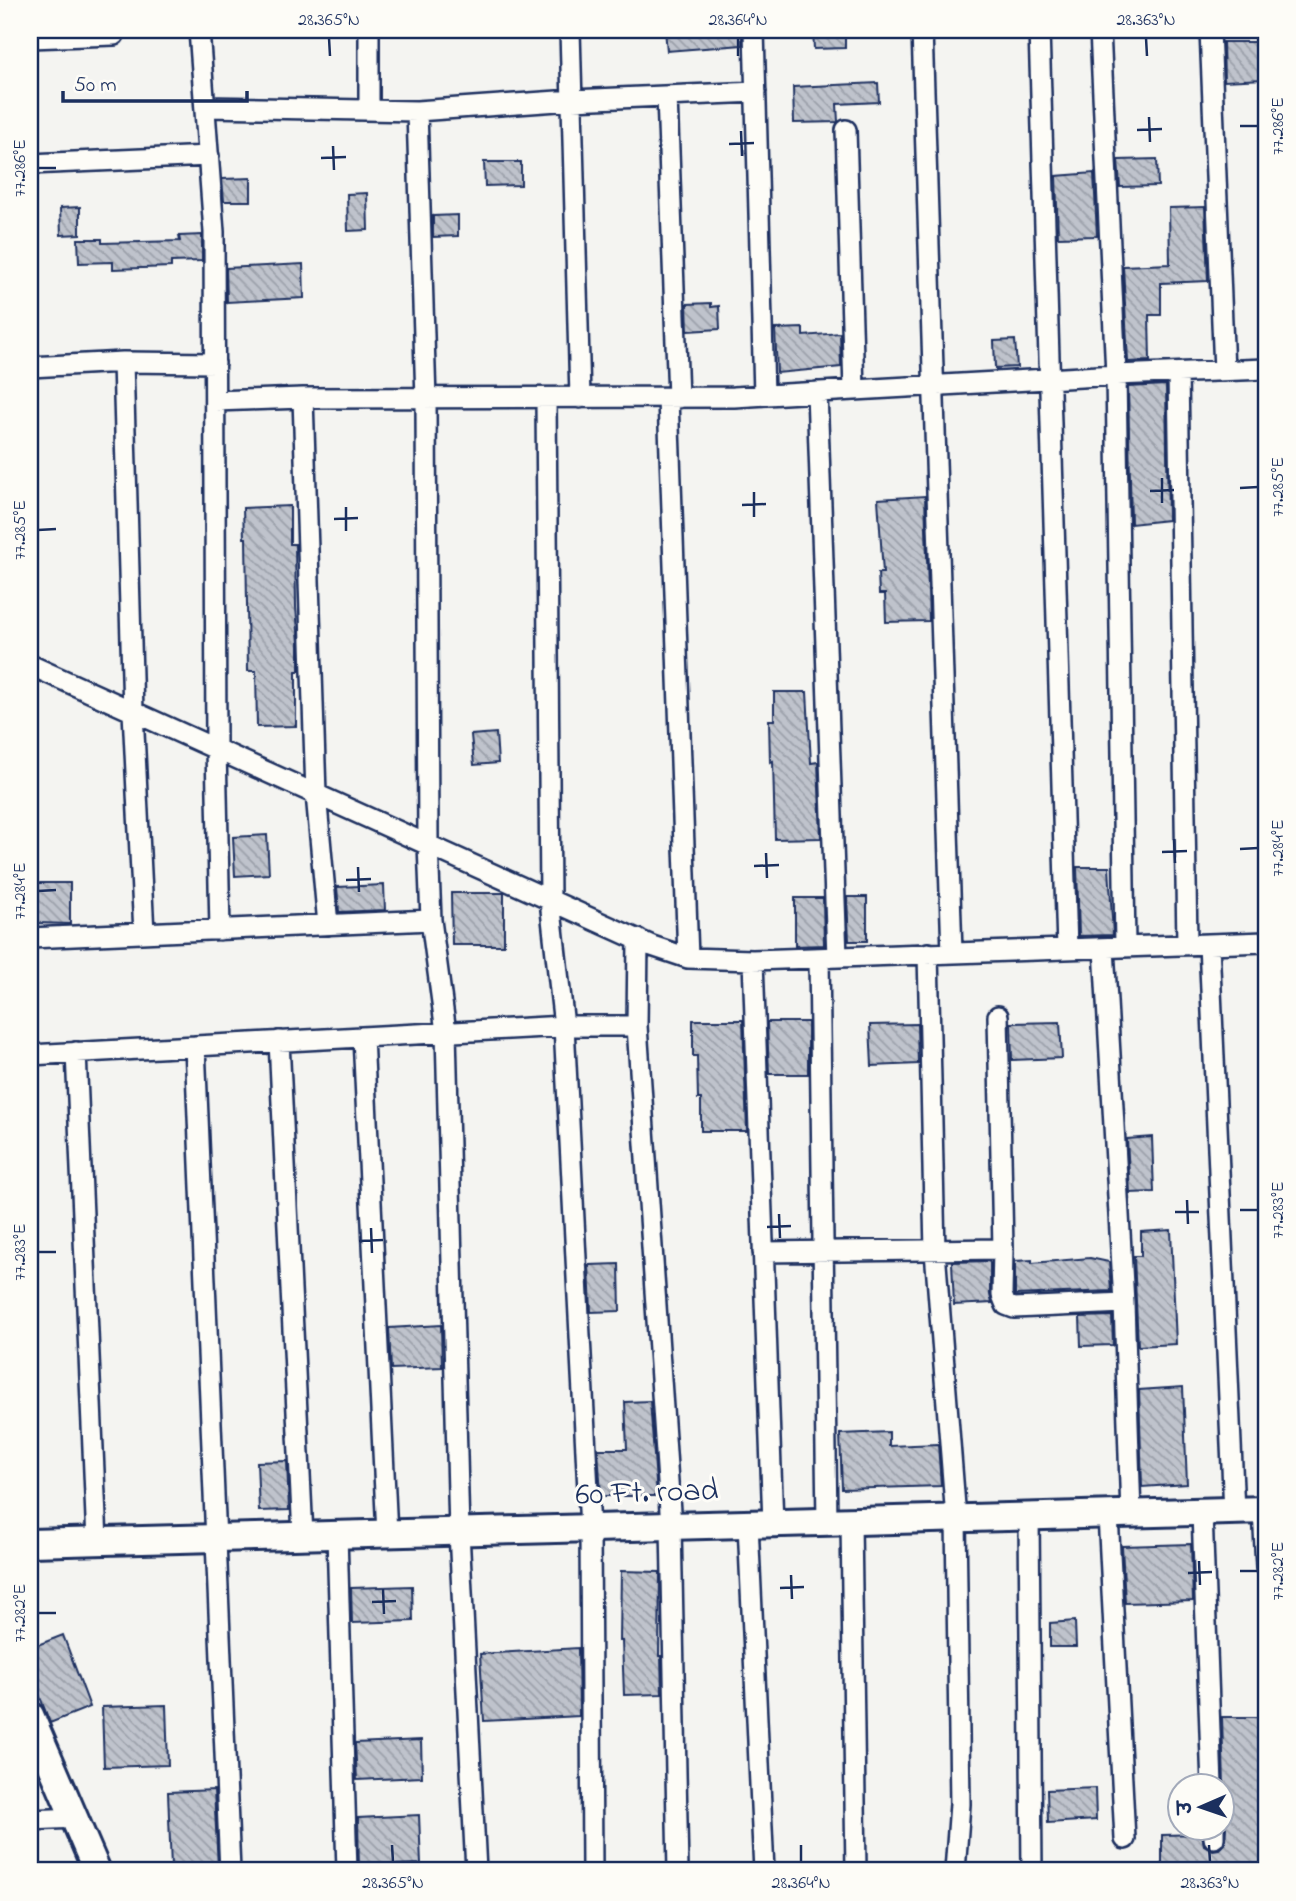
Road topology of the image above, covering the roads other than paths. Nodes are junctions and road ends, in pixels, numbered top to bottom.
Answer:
1 (199, 30) edge
2 (369, 30) edge
3 (570, 30) edge
4 (754, 30) edge
5 (922, 30) edge
6 (1039, 30) edge
7 (1100, 30) edge
8 (1210, 30) edge
9 (114, 36) dead end
10 (30, 38) edge
11 (755, 92) junction
12 (667, 96) junction
13 (572, 100) junction
14 (205, 107) junction
15 (369, 110) junction
16 (417, 111) junction
17 (845, 130) dead end
18 (209, 156) junction
19 (30, 164) edge
20 (123, 362) junction
21 (215, 363) junction
22 (30, 367) edge
23 (1266, 369) edge
24 (1224, 371) junction
25 (1178, 373) junction
26 (1116, 375) junction
27 (1051, 379) junction
28 (934, 386) junction
29 (854, 390) junction
30 (817, 393) junction
31 (764, 396) junction
32 (303, 398) junction
33 (580, 398) junction
34 (673, 398) junction
35 (546, 399) junction
36 (426, 400) junction
37 (215, 401) junction
38 (30, 665) edge
39 (133, 712) junction
40 (216, 749) junction
41 (316, 794) junction
42 (428, 844) junction
43 (550, 901) junction
44 (431, 920) junction
45 (328, 925) junction
46 (220, 930) junction
47 (144, 933) junction
48 (30, 939) edge
49 (638, 939) junction
50 (1266, 942) edge
51 (1187, 944) junction
52 (1209, 944) junction
53 (1125, 945) junction
54 (1104, 948) junction
55 (1067, 949) junction
56 (928, 953) junction
57 (952, 953) junction
58 (828, 957) junction
59 (688, 958) junction
60 (753, 960) junction
61 (998, 1016) dead end
62 (564, 1026) junction
63 (637, 1026) junction
64 (446, 1032) junction
65 (363, 1037) junction
66 (279, 1041) junction
67 (195, 1046) junction
68 (76, 1052) junction
69 (30, 1055) edge
70 (1003, 1249) junction
71 (823, 1250) junction
72 (934, 1251) junction
73 (763, 1252) junction
74 (1124, 1303) junction
75 (1265, 1510) edge
76 (1234, 1512) junction
77 (1202, 1513) junction
78 (1120, 1515) junction
79 (1029, 1517) junction
80 (956, 1519) junction
81 (839, 1522) junction
82 (760, 1524) junction
83 (671, 1526) junction
84 (590, 1529) junction
85 (459, 1532) junction
86 (387, 1534) junction
87 (337, 1535) junction
88 (303, 1536) junction
89 (218, 1539) junction
90 (97, 1542) junction
91 (30, 1543) edge
92 (1266, 1567) edge
93 (30, 1715) edge
94 (1211, 1772) edge
95 (76, 1818) junction
96 (30, 1821) edge
97 (1125, 1839) dead end
98 (97, 1871) edge
99 (230, 1871) edge
100 (347, 1871) edge
101 (476, 1871) edge
102 (592, 1871) edge
103 (678, 1871) edge
104 (764, 1871) edge
105 (856, 1871) edge
106 (955, 1871) edge
107 (1032, 1871) edge

1 - 14 street
2 - 15 street
3 - 13 street
4 - 11 street
5 - 28 street
6 - 27 street
7 - 26 street
8 - 24 street
9 - 10 street
11 - 12 street
11 - 31 street
12 - 13 street
12 - 34 street
13 - 16 street
13 - 33 street
14 - 15 street
14 - 18 street
15 - 16 street
16 - 36 street
17 - 29 street
18 - 19 street
18 - 21 street
20 - 21 street
20 - 22 street
20 - 39 street
21 - 37 street
23 - 24 street
24 - 25 street
25 - 26 street
25 - 51 street
26 - 27 street
26 - 53 street
27 - 28 street
27 - 55 street
28 - 29 street
28 - 57 street
29 - 30 street
30 - 31 street
30 - 58 street
31 - 34 street
32 - 36 street
32 - 37 street
32 - 41 street
33 - 34 street
33 - 35 street
34 - 59 street
35 - 36 street
35 - 43 street
36 - 42 street
37 - 40 street
38 - 39 street
39 - 40 street
39 - 47 street
40 - 41 street
40 - 46 street
41 - 42 street
41 - 45 street
42 - 43 street
42 - 44 street
43 - 49 street
43 - 62 street
44 - 45 street
44 - 64 street
45 - 46 street
46 - 47 street
47 - 48 street
49 - 59 street
49 - 63 street
50 - 52 street
51 - 52 street
51 - 53 street
52 - 76 street
53 - 54 street
54 - 55 street
54 - 74 street
55 - 57 street
56 - 57 street
56 - 58 street
56 - 72 street
58 - 60 street
58 - 71 street
59 - 60 street
60 - 73 street
61 - 70 street
62 - 63 street
62 - 64 street
62 - 84 street
63 - 83 street
64 - 65 street
64 - 85 street
65 - 66 street
65 - 86 street
66 - 67 street
66 - 88 street
67 - 68 street
67 - 89 street
68 - 69 street
68 - 90 street
70 - 72 street
70 - 74 street
71 - 72 street
71 - 73 street
71 - 81 street
72 - 80 street
73 - 82 street
74 - 78 street
75 - 76 street, 60 Ft. road
75 - 92 street
76 - 77 street, 60 Ft. road
77 - 78 street, 60 Ft. road
77 - 94 street
78 - 79 street, 60 Ft. road
78 - 97 street
79 - 80 street, 60 Ft. road
79 - 107 street
80 - 81 street, 60 Ft. road
80 - 106 street
81 - 82 street, 60 Ft. road
81 - 105 street
82 - 83 street, 60 Ft. road
82 - 104 street
83 - 84 street, 60 Ft. road
83 - 103 street
84 - 85 street, 60 Ft. road
84 - 102 street
85 - 86 street, 60 Ft. road
85 - 101 street
86 - 87 street, 60 Ft. road
87 - 88 street, 60 Ft. road
87 - 100 street
88 - 89 street, 60 Ft. road
89 - 90 street, 60 Ft. road
89 - 99 street
90 - 91 street, 60 Ft. road
93 - 95 street
95 - 96 street
95 - 98 street

